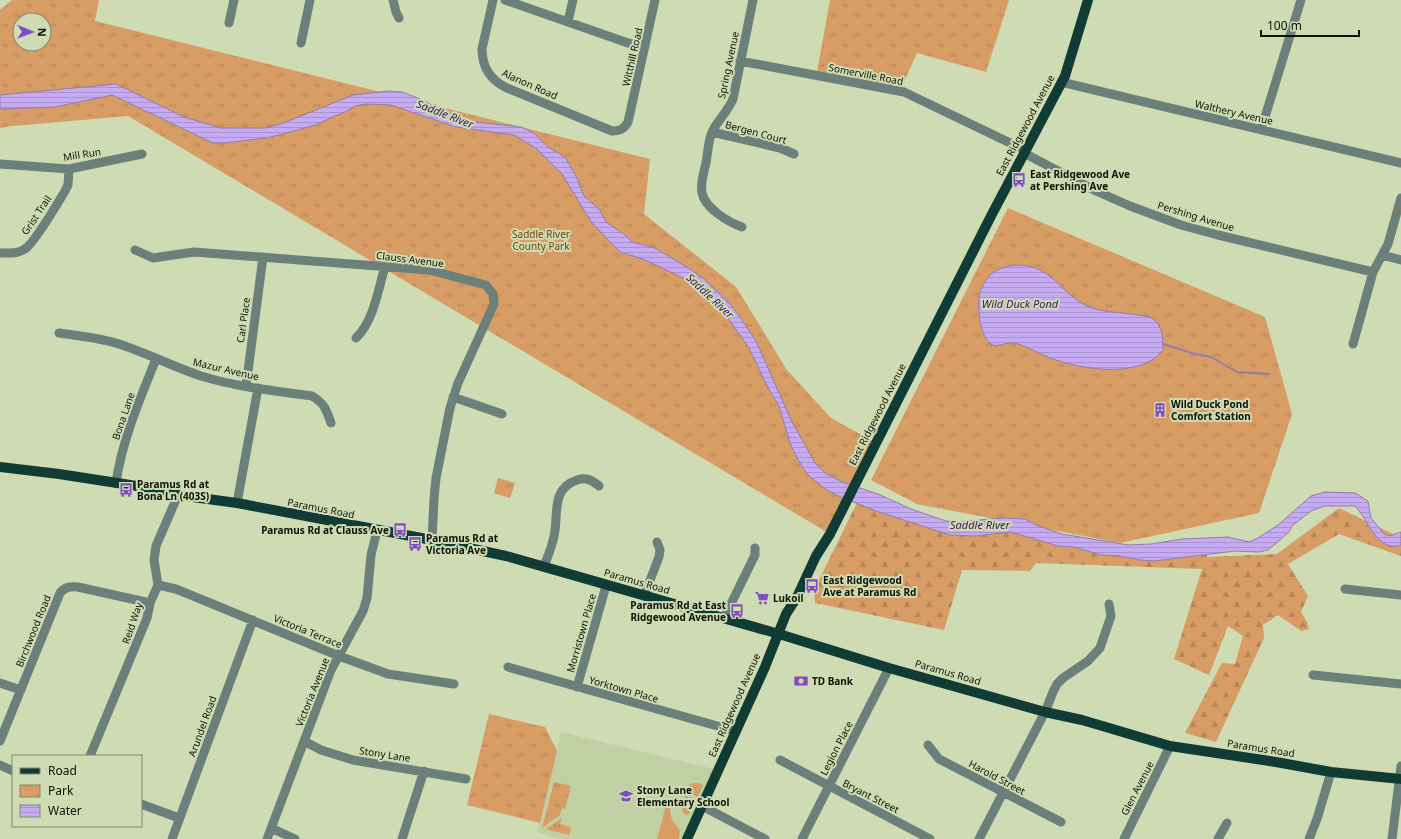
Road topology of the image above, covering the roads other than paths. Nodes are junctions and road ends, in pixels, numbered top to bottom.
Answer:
1 (234, 0) edge
2 (310, 0) edge
3 (393, 0) edge
4 (493, 0) edge
5 (505, 0) edge
6 (573, 0) edge
7 (655, 0) edge
8 (753, 0) edge
9 (1088, 0) edge
10 (1301, 0) edge
11 (399, 18) dead end
12 (568, 21) junction
13 (229, 23) dead end
14 (301, 43) dead end
15 (645, 47) junction
16 (740, 62) junction
17 (1061, 82) junction
18 (629, 118) joint
19 (1261, 130) junction
20 (712, 132) junction
21 (1024, 152) junction
22 (142, 154) dead end
23 (794, 154) dead end
24 (1401, 163) edge
25 (0, 164) edge
26 (69, 169) junction
27 (1401, 198) edge
28 (742, 227) dead end
29 (135, 250) dead end
30 (0, 253) edge
31 (1382, 255) junction
32 (263, 257) junction
33 (1401, 260) edge
34 (385, 266) junction
35 (1373, 272) junction
36 (59, 333) dead end
37 (356, 338) dead end
38 (1353, 344) dead end
39 (156, 359) junction
40 (246, 386) junction
41 (258, 388) junction
42 (453, 397) junction
43 (502, 414) dead end
44 (331, 423) dead end
45 (0, 467) edge
46 (116, 483) junction
47 (599, 486) dead end
48 (178, 495) junction
49 (237, 503) junction
50 (377, 531) junction
51 (432, 540) junction
52 (657, 542) dead end
53 (755, 548) dead end
54 (544, 566) junction
55 (158, 585) junction
56 (606, 586) junction
57 (1345, 589) dead end
58 (1401, 595) edge
59 (644, 596) junction
60 (150, 603) junction
61 (1109, 604) dead end
62 (724, 618) junction
63 (253, 620) junction
64 (779, 634) junction
65 (339, 656) junction
66 (508, 667) dead end
67 (889, 668) junction
68 (1313, 675) dead end
69 (0, 683) edge
70 (454, 684) dead end
71 (1401, 684) edge
72 (577, 687) junction
73 (21, 690) junction
74 (1045, 712) junction
75 (735, 731) junction
76 (0, 741) edge
77 (304, 741) junction
78 (928, 745) dead end
79 (1170, 746) junction
80 (90, 755) edge
81 (780, 760) dead end
82 (0, 765) edge
83 (1401, 766) edge
84 (12, 771) edge
85 (424, 771) junction
86 (1331, 772) junction
87 (466, 779) dead end
88 (1400, 779) edge
89 (829, 786) junction
90 (1003, 792) junction
91 (142, 804) edge
92 (702, 806) junction
93 (179, 818) junction
94 (1061, 822) dead end
95 (1227, 823) dead end
96 (271, 828) junction
97 (172, 839) edge
98 (267, 839) edge
99 (295, 839) edge
100 (402, 839) edge
101 (687, 839) edge
102 (765, 839) edge
103 (802, 839) edge
104 (930, 839) edge
105 (979, 839) edge
106 (1124, 839) edge
107 (1218, 839) edge
108 (1308, 839) edge
109 (1392, 839) edge

1 - 13 street
2 - 14 street
3 - 11 street
4 - 18 street, Alanon Road
5 - 12 street
6 - 12 street
7 - 15 street, Witthill Road
8 - 16 street, Spring Avenue
9 - 17 main road, East Ridgewood Avenue
10 - 19 street
12 - 15 street
15 - 18 street, Witthill Road
16 - 20 street, Spring Avenue
16 - 21 street, Somerville Road
17 - 19 street, Walthery Avenue
17 - 21 main road, East Ridgewood Avenue
19 - 24 street, Walthery Avenue
20 - 23 street, Bergen Court
20 - 28 street, Spring Avenue
21 - 35 street, Pershing Avenue
21 - 64 main road, East Ridgewood Avenue
22 - 26 street, Mill Run
25 - 26 street, Mill Run
26 - 30 street, Grist Trail
27 - 31 street
29 - 32 street, Clauss Avenue
31 - 33 street
31 - 35 street
32 - 34 street, Clauss Avenue
32 - 40 street, Carl Place
34 - 37 street
34 - 42 street, Clauss Avenue
35 - 38 street
36 - 39 street, Mazur Avenue
39 - 40 street, Mazur Avenue
39 - 46 street, Bona Lane
40 - 41 street, Mazur Avenue
41 - 44 street, Mazur Avenue
41 - 49 street
42 - 43 street
42 - 51 street, Clauss Avenue
45 - 46 main road, Paramus Road
46 - 48 main road, Paramus Road
47 - 54 street
48 - 49 main road, Paramus Road
48 - 55 street
49 - 50 main road, Paramus Road
50 - 51 main road, Paramus Road
50 - 65 street, Victoria Avenue
51 - 54 main road, Paramus Road
52 - 59 street
53 - 62 street
54 - 56 main road, Paramus Road
55 - 60 street, Reid Way
55 - 63 street, Victoria Terrace
56 - 59 main road, Paramus Road
56 - 72 street, Morristown Place
57 - 58 street
59 - 62 main road, Paramus Road
60 - 73 street, Birchwood Road
60 - 80 street, Reid Way
61 - 74 street
62 - 64 main road, Paramus Road
63 - 65 street, Victoria Terrace
63 - 93 street, Arundel Road
64 - 67 main road, Paramus Road
64 - 75 main road, East Ridgewood Avenue
65 - 70 street, Victoria Terrace
65 - 77 street, Victoria Avenue
66 - 72 street, Yorktown Place
67 - 74 main road, Paramus Road
67 - 89 street, Legion Place
68 - 71 street
69 - 73 street
72 - 75 street, Yorktown Place
73 - 76 street, Birchwood Road
74 - 79 main road, Paramus Road
74 - 90 street
75 - 92 main road, East Ridgewood Avenue
77 - 85 street, Stony Lane
77 - 96 street, Victoria Avenue
78 - 90 street, Harold Street
79 - 86 main road, Paramus Road
79 - 106 street, Glen Avenue
81 - 89 street, Bryant Street
82 - 84 street
83 - 88 street
85 - 87 street, Stony Lane
85 - 100 street
86 - 88 main road, Paramus Road
86 - 108 street
88 - 109 street
89 - 103 street, Legion Place
89 - 104 street, Bryant Street
90 - 94 street, Harold Street
90 - 105 street
91 - 93 street
92 - 101 main road, East Ridgewood Avenue
92 - 102 street
93 - 97 street, Arundel Road
95 - 107 street
96 - 98 street, Victoria Avenue
96 - 99 street

